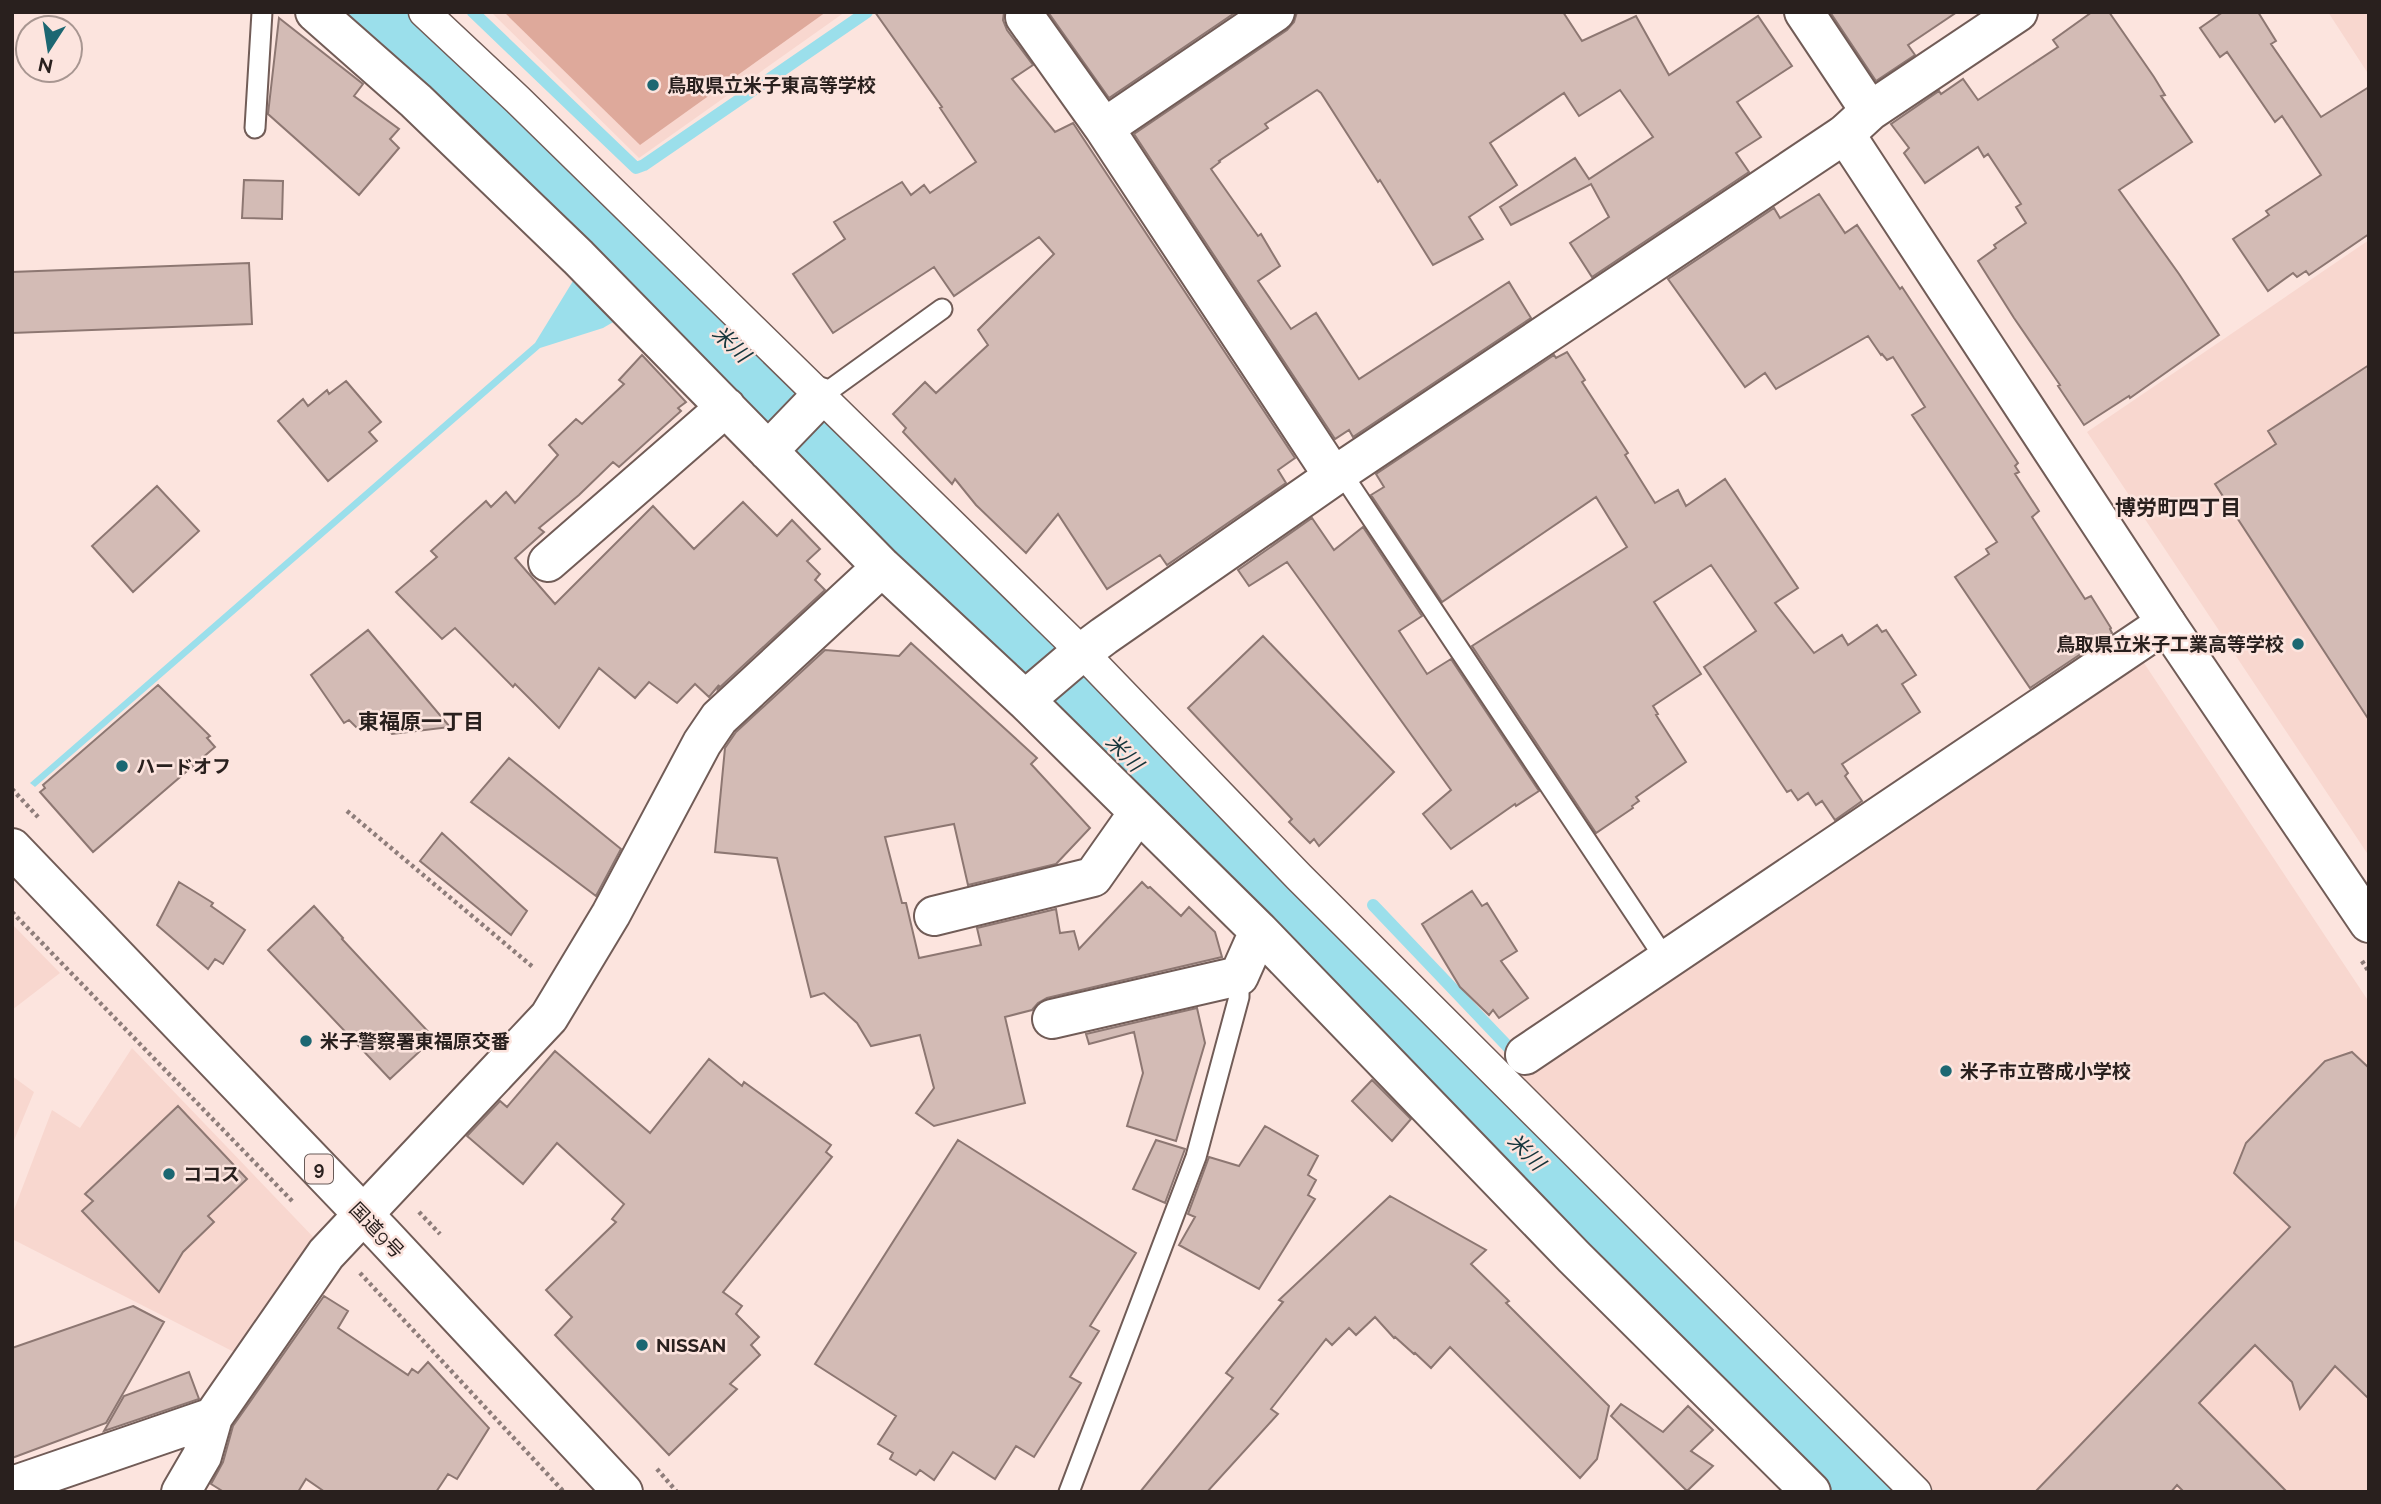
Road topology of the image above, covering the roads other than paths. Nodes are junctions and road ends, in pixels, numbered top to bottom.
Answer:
1 (262, 12) edge
2 (315, 12) edge
3 (424, 12) edge
4 (1275, 12) edge
5 (1804, 12) edge
6 (2018, 12) edge
7 (1025, 17) dead end
8 (1857, 122) junction
9 (255, 128) dead end
10 (1104, 128) junction
11 (942, 309) dead end
12 (816, 401) junction
13 (726, 407) junction
14 (776, 442) junction
15 (1337, 474) junction
16 (548, 562) dead end
17 (882, 567) junction
18 (2166, 623) junction
19 (1078, 657) junction
20 (1031, 695) junction
21 (1138, 813) junction
22 (12, 848) edge
23 (934, 916) dead end
24 (2369, 923) edge
25 (1259, 931) junction
26 (1666, 960) junction
27 (1239, 976) junction
28 (1052, 1019) dead end
29 (1525, 1055) dead end
30 (362, 1215) junction
31 (213, 1417) junction
32 (12, 1486) edge
33 (181, 1492) edge
34 (624, 1492) edge
35 (1069, 1492) edge
36 (1811, 1492) edge
37 (1916, 1492) edge

1 - 9 lane
2 - 13 main road
3 - 12 street
4 - 10 main road
5 - 8 main road
6 - 8 main road
7 - 10 main road
8 - 15 main road
8 - 18 main road
10 - 15 main road
11 - 12 lane
12 - 14 main road
12 - 19 street
13 - 14 main road
13 - 16 main road
14 - 17 main road
15 - 19 main road
15 - 26 lane
17 - 20 main road
17 - 30 main road
18 - 24 main road
18 - 26 main road
19 - 20 main road
19 - 37 street
20 - 21 main road
21 - 23 main road
21 - 25 main road
22 - 30 main road, 国道9号 / 9
25 - 27 main road
25 - 36 main road
26 - 29 main road
27 - 28 main road
27 - 35 lane
30 - 31 main road
30 - 34 main road, 国道9号 / 9
31 - 32 main road
31 - 33 main road

